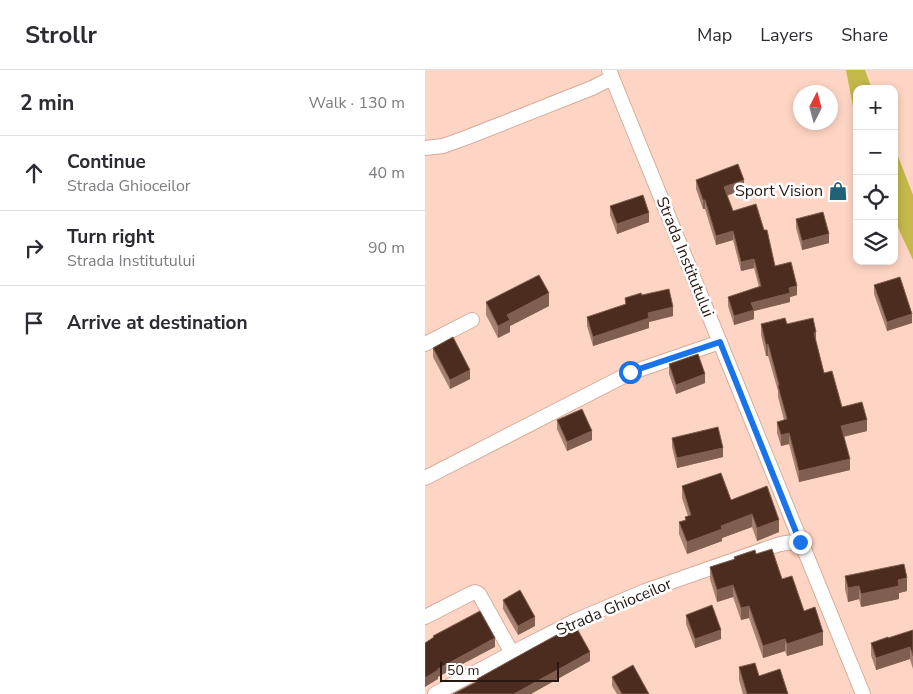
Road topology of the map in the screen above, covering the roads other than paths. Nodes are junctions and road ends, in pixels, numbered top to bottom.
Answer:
1 (610, 74) edge
2 (425, 148) edge
3 (472, 320) dead end
4 (720, 342) junction
5 (425, 344) edge
6 (425, 478) edge
7 (800, 542) junction
8 (425, 617) edge
9 (512, 653) junction
10 (435, 694) edge
11 (863, 694) edge

1 - 2 street
1 - 4 street, Strada Institutului
3 - 5 street
4 - 6 street
4 - 7 street, Strada Institutului
7 - 9 street, Strada Ghioceilor
7 - 11 street, Strada Institutului
8 - 9 street
9 - 10 street, Strada Ghioceilor

